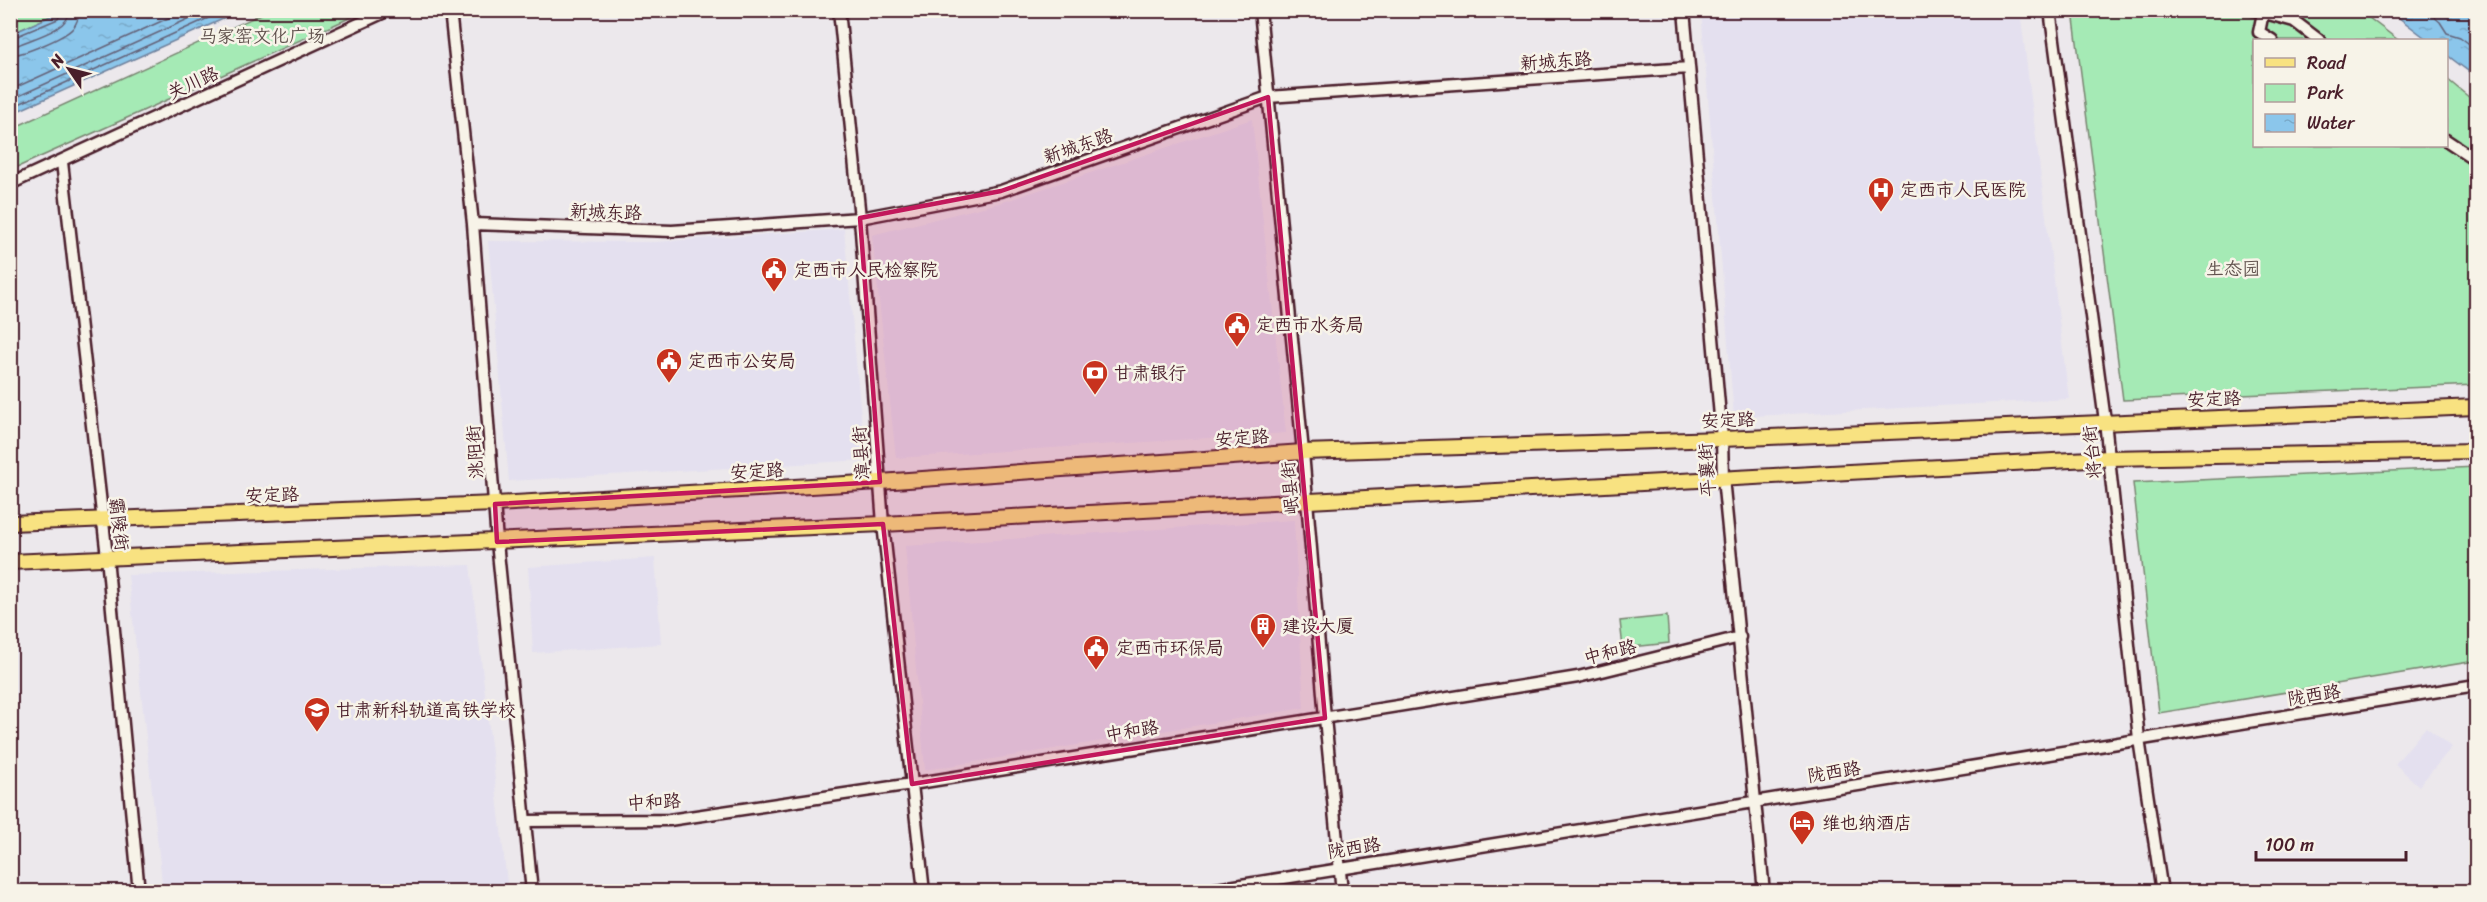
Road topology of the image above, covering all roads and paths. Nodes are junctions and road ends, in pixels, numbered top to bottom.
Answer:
1 (388, 10) edge
2 (450, 10) edge
3 (839, 10) edge
4 (1260, 10) edge
5 (1684, 10) edge
6 (2050, 10) edge
7 (2259, 12) edge
8 (2293, 16) edge
9 (2270, 39) edge
10 (2318, 39) edge
11 (1689, 68) junction
12 (1268, 97) junction
13 (2448, 141) edge
14 (2476, 160) edge
15 (62, 162) junction
16 (10, 184) edge
17 (860, 218) junction
18 (474, 224) junction
19 (2476, 407) edge
20 (2105, 421) junction
21 (1722, 439) junction
22 (2476, 451) edge
23 (1303, 452) junction
24 (2108, 458) junction
25 (1723, 478) junction
26 (880, 482) junction
27 (1308, 501) junction
28 (495, 504) junction
29 (101, 520) junction
30 (10, 523) edge
31 (883, 524) junction
32 (497, 542) junction
33 (106, 557) junction
34 (10, 562) edge
35 (1740, 637) junction
36 (2476, 685) edge
37 (1325, 718) junction
38 (2139, 739) junction
39 (912, 784) junction
40 (1756, 801) junction
41 (525, 820) junction
42 (1340, 867) junction
43 (140, 891) edge
44 (532, 891) edge
45 (924, 891) edge
46 (1198, 891) edge
47 (1342, 891) edge
48 (1764, 891) edge
49 (2162, 891) edge

1 - 15 street, 关川路
2 - 18 street, 洮阳街
3 - 17 street, 漳县街
4 - 12 street, 岷县街
5 - 11 street, 平襄街
6 - 20 street, 将台街
7 - 8 street
7 - 9 street
8 - 10 street
11 - 12 street, 新城东路
11 - 21 street, 平襄街
12 - 17 street, 新城东路
12 - 23 street, 岷县街
13 - 14 street
15 - 16 street, 关川路
15 - 29 street, 霸陵街
17 - 18 street, 新城东路
17 - 26 street, 漳县街
18 - 28 street, 洮阳街
19 - 20 main road, 安定路
20 - 21 main road, 安定路
20 - 24 street, 将台街
21 - 23 main road, 安定路
21 - 25 street, 平襄街
22 - 24 main road
23 - 26 main road, 安定路
23 - 27 street, 岷县街
24 - 25 main road
24 - 38 street, 将台街
25 - 27 main road
25 - 35 street, 平襄街
26 - 28 main road, 安定路
26 - 31 street, 漳县街
27 - 31 main road
27 - 37 street, 岷县街
28 - 29 main road, 安定路
28 - 32 street, 洮阳街
29 - 30 main road, 安定路
29 - 33 street, 霸陵街
31 - 32 main road
31 - 39 street, 漳县街
32 - 33 main road
32 - 41 street, 洮阳街
33 - 34 main road
33 - 43 street, 霸陵街
35 - 37 street, 中和路
35 - 40 street, 平襄街
36 - 38 street, 陇西路
37 - 39 street, 中和路
37 - 42 street, 岷县街
38 - 40 street, 陇西路
38 - 49 street, 将台街
39 - 41 street, 中和路
39 - 45 street, 漳县街
40 - 42 street, 陇西路
40 - 48 street, 平襄街
41 - 44 street, 洮阳街
42 - 46 street, 陇西路
42 - 47 street, 岷县街

